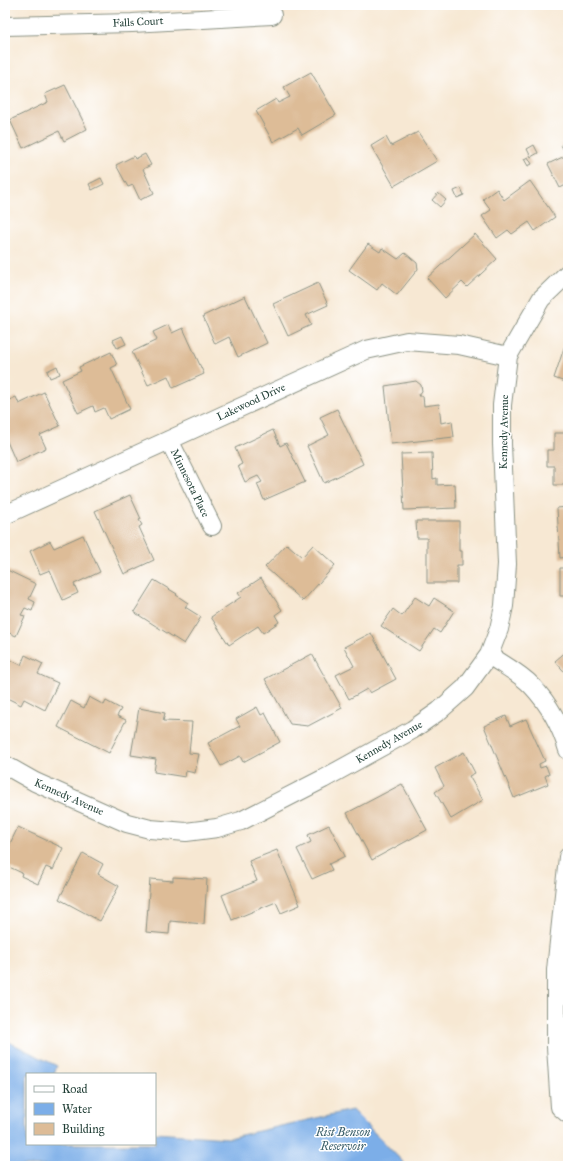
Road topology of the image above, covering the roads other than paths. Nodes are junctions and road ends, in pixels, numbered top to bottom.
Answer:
1 (272, 14) dead end
2 (5, 26) edge
3 (568, 273) edge
4 (508, 356) junction
5 (169, 440) junction
6 (5, 515) edge
7 (212, 526) dead end
8 (489, 655) junction
9 (568, 750) edge
10 (5, 765) edge
11 (568, 857) edge
12 (568, 1114) edge

1 - 2 street, Falls Court
3 - 4 street, Kennedy Avenue
4 - 5 street, Lakewood Drive
4 - 8 street, Kennedy Avenue
5 - 6 street, Lakewood Drive
5 - 7 street, Minnesota Place
8 - 9 street
8 - 10 street, Kennedy Avenue
11 - 12 street

